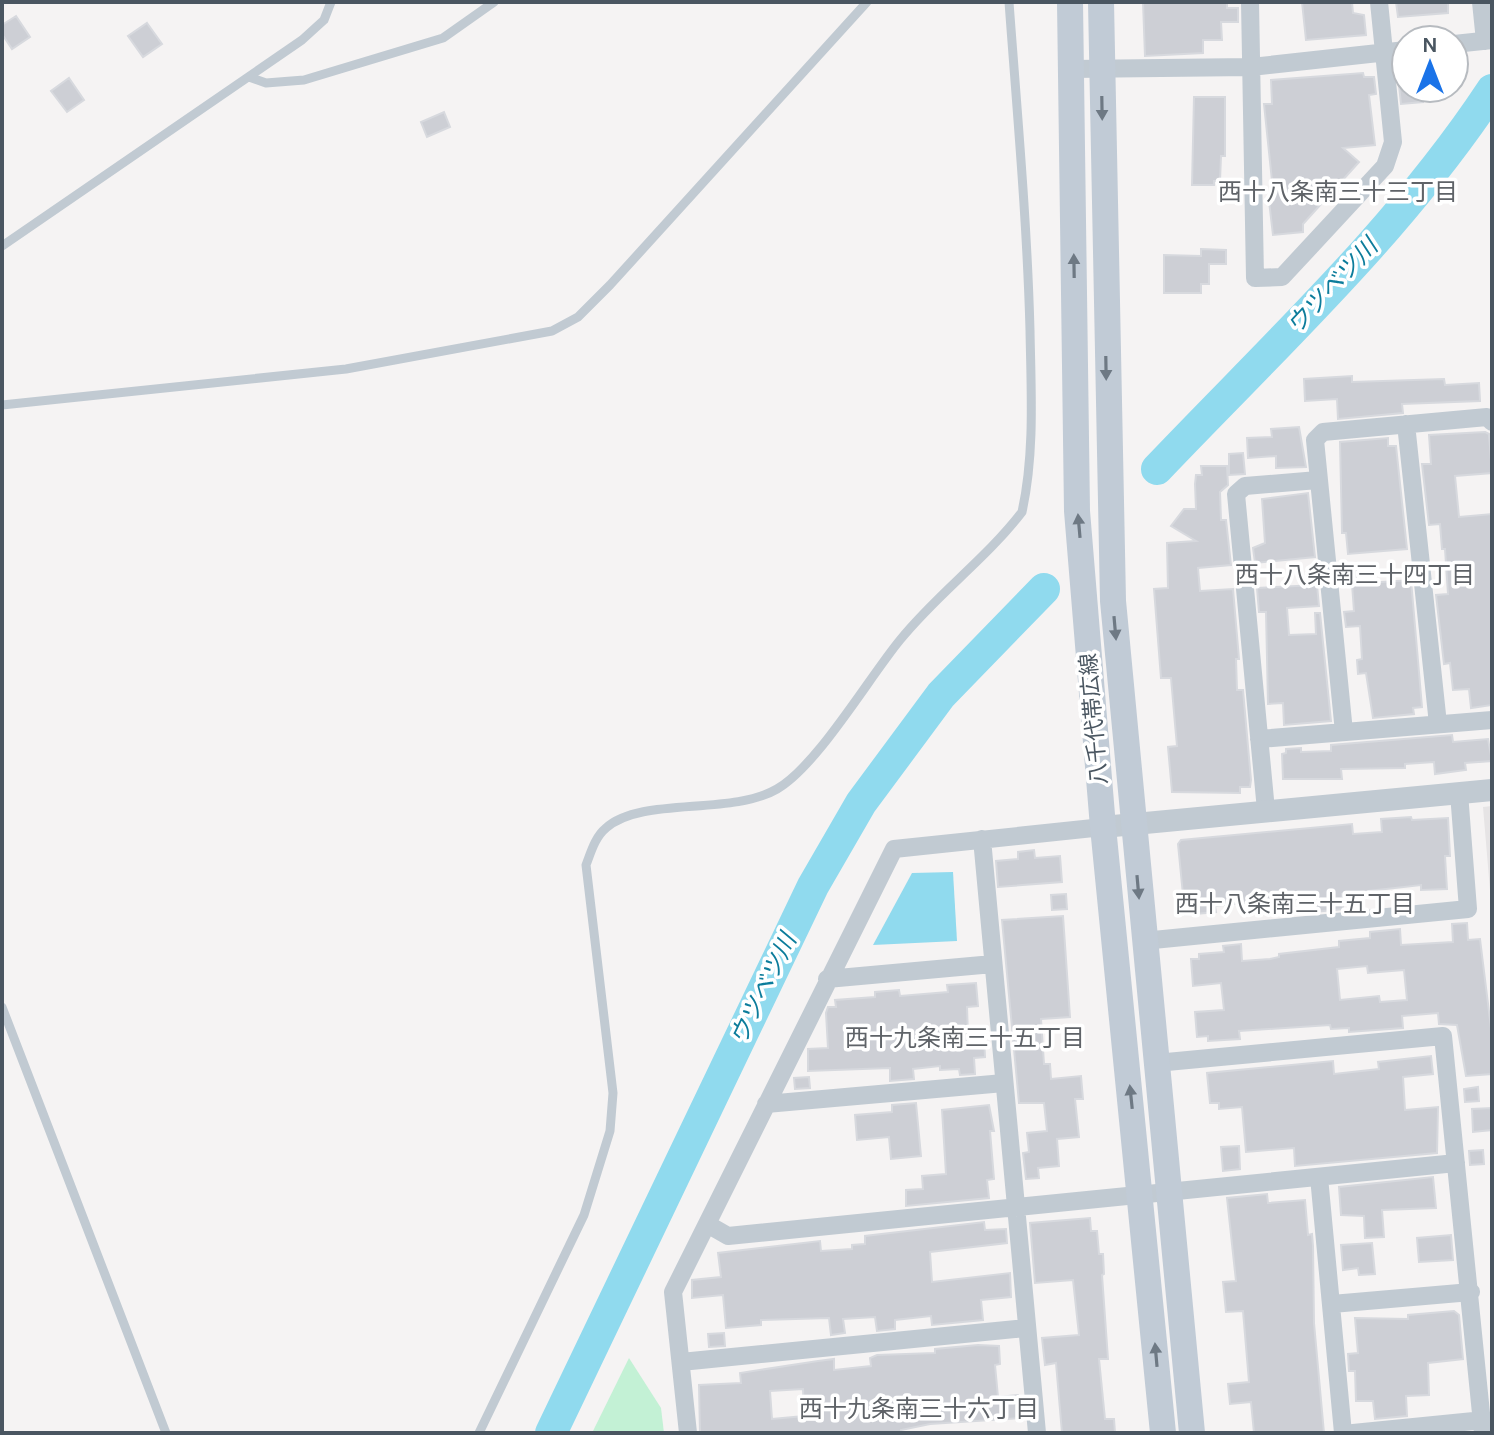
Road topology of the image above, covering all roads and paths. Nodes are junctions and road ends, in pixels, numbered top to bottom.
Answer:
1 (331, 2) edge
2 (494, 2) edge
3 (867, 2) edge
4 (1009, 2) edge
5 (1070, 2) edge
6 (1101, 2) edge
7 (1250, 2) edge
8 (1379, 2) edge
9 (1481, 2) edge
10 (1488, 40) edge
11 (1390, 51) edge
12 (1384, 52) junction
13 (1251, 67) junction
14 (1101, 68) junction
15 (1071, 69) junction
16 (249, 77) junction
17 (2, 246) edge
18 (2, 405) edge
19 (1492, 422) edge
20 (1406, 424) junction
21 (1318, 480) junction
22 (1492, 720) edge
23 (1438, 724) junction
24 (1344, 732) junction
25 (1259, 739) junction
26 (1492, 790) edge
27 (1459, 793) junction
28 (1266, 810) junction
29 (1133, 824) junction
30 (1103, 827) junction
31 (982, 839) junction
32 (1143, 941) junction
33 (993, 964) junction
34 (827, 979) junction
35 (2, 1007) edge
36 (1156, 1063) junction
37 (1004, 1083) junction
38 (766, 1104) junction
39 (1456, 1163) junction
40 (1319, 1177) junction
41 (1169, 1191) junction
42 (1141, 1194) junction
43 (1015, 1206) junction
44 (707, 1224) junction
45 (1471, 1292) junction
46 (1332, 1304) junction
47 (1026, 1328) junction
48 (681, 1362) junction
49 (1484, 1426) edge
50 (166, 1433) edge
51 (479, 1433) edge
52 (688, 1433) edge
53 (1037, 1433) edge
54 (1163, 1433) edge
55 (1192, 1433) edge
56 (1343, 1433) edge
57 (1353, 1433) edge

1 - 16 lane
2 - 16 lane
3 - 18 lane
4 - 51 lane
5 - 15 main road, 八千代帯広線
6 - 14 main road, 八千代帯広線
7 - 13 street
8 - 12 street
9 - 10 street
11 - 12 street
12 - 13 street
12 - 13 street
13 - 14 street
14 - 15 street
14 -> 29 main road, 八千代帯広線
30 -> 15 main road, 八千代帯広線
16 - 17 lane
19 - 20 street
20 - 21 street
20 - 23 street
21 - 24 street
21 - 25 street
22 - 23 street
23 - 24 street
24 - 25 street
25 - 28 street
26 - 27 street
27 - 28 street
27 - 32 street
28 - 29 street
29 - 30 street
29 -> 32 main road, 八千代帯広線
30 - 31 street
42 -> 30 main road, 八千代帯広線
31 - 33 street
31 - 34 street
32 - 36 main road, 八千代帯広線
33 - 34 street
33 - 37 street
34 - 38 street
35 - 50 lane
36 - 39 street
36 - 41 main road, 八千代帯広線
37 - 38 street
37 - 43 street
38 - 44 street
39 - 40 street
39 - 45 street
40 - 41 street
40 - 46 street
41 - 42 street
41 - 55 main road, 八千代帯広線
42 - 43 street
54 -> 42 main road, 八千代帯広線
43 - 44 street
43 - 47 street
44 - 48 street
45 - 46 street
45 - 49 street
46 - 56 street
47 - 48 street
47 - 53 street
48 - 52 street
49 - 57 street

